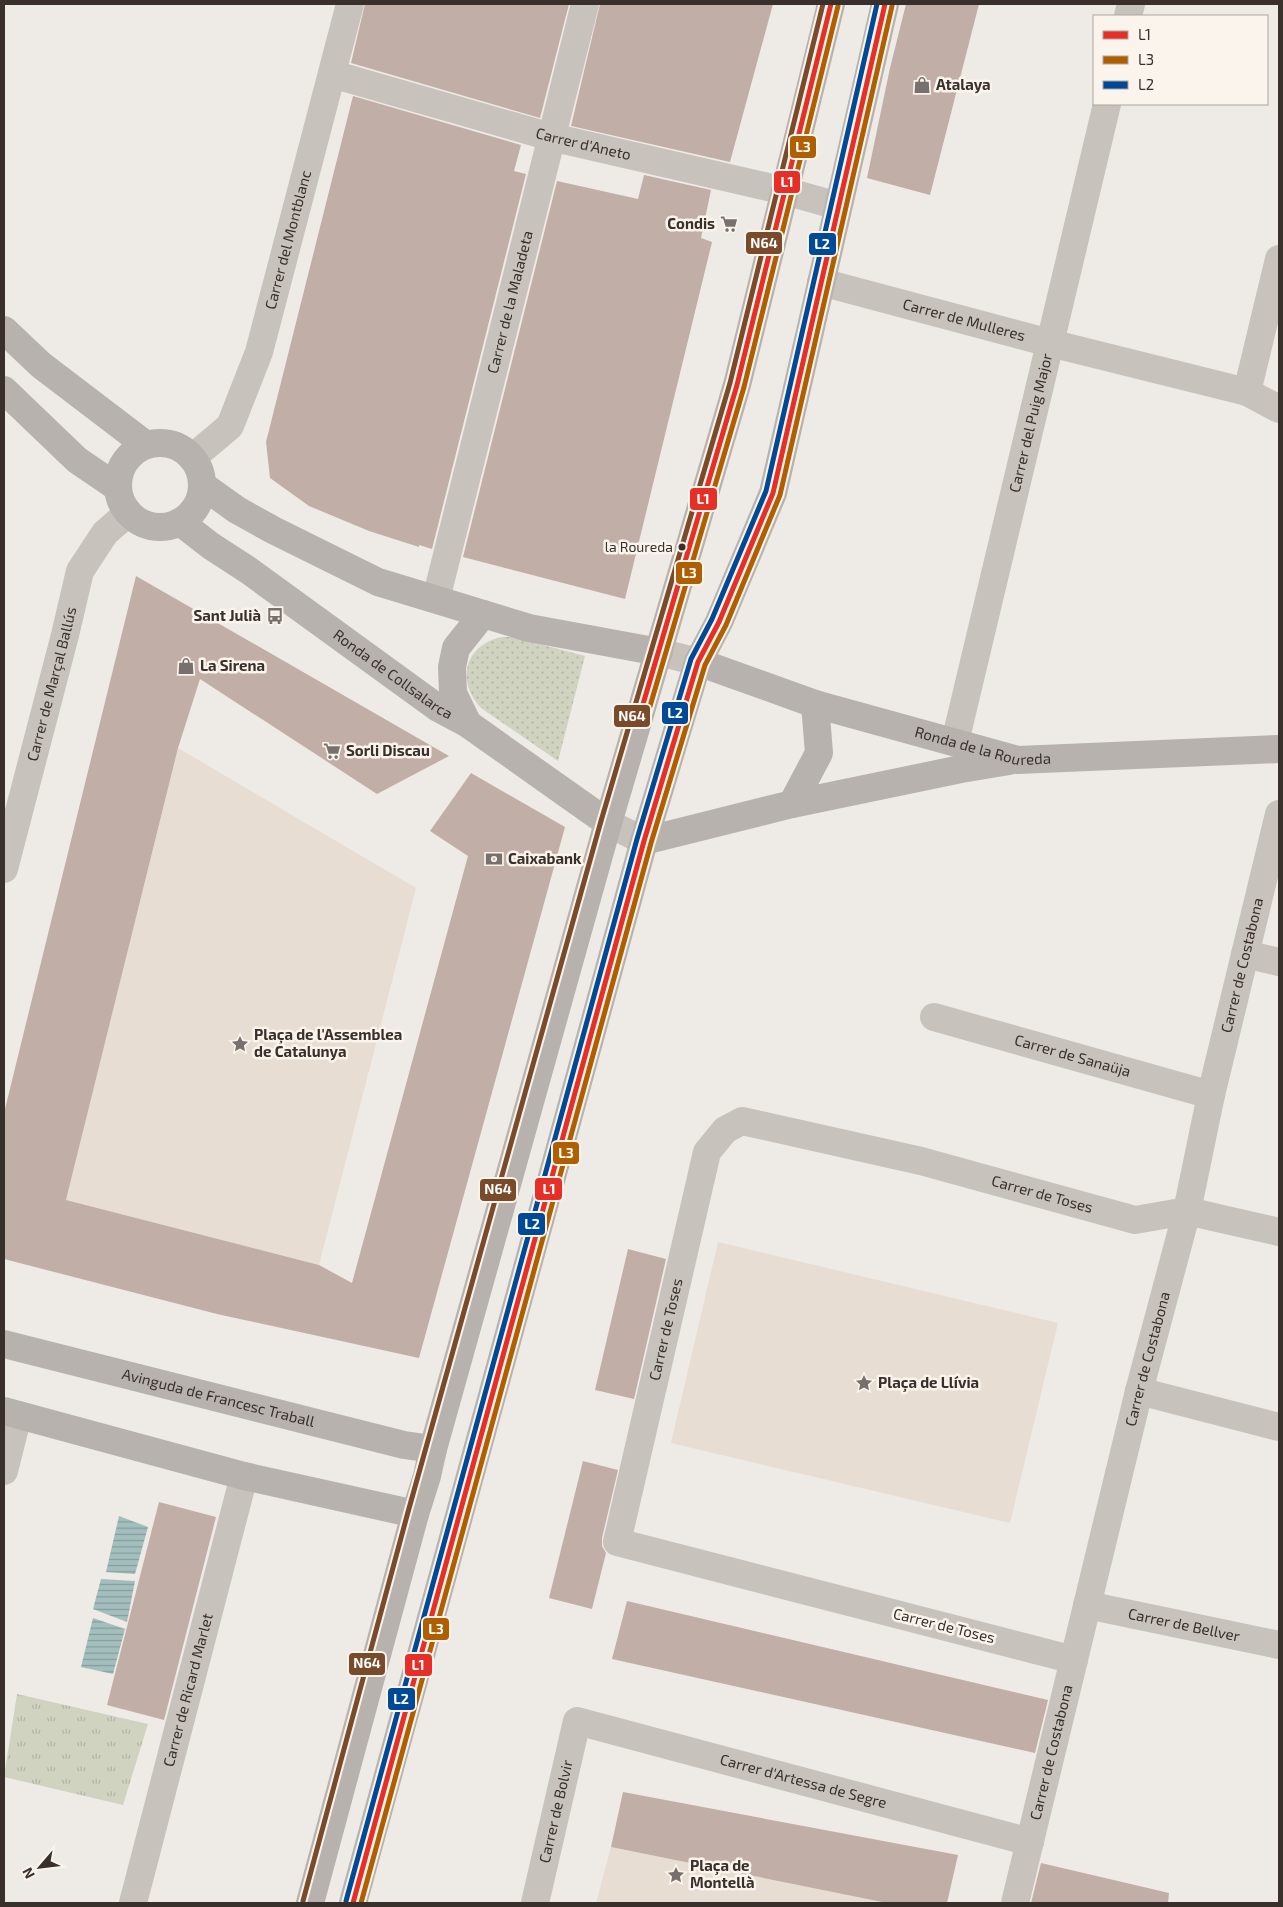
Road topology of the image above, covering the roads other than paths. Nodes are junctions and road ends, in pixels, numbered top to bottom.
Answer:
1 (350, 4) edge
2 (585, 4) edge
3 (831, 4) edge
4 (884, 4) edge
5 (332, 74) junction
6 (1107, 105) edge
7 (551, 137) junction
8 (785, 191) junction
9 (838, 206) junction
10 (1279, 259) edge
11 (821, 282) junction
12 (4, 330) edge
13 (1050, 343) junction
14 (4, 390) edge
15 (1247, 392) junction
16 (1279, 410) edge
17 (146, 445) junction
18 (192, 458) junction
19 (202, 485) junction
20 (118, 488) junction
21 (128, 513) junction
22 (180, 522) junction
23 (436, 599) junction
24 (483, 614) junction
25 (659, 652) junction
26 (698, 662) junction
27 (815, 704) junction
28 (468, 724) junction
29 (954, 742) junction
30 (1279, 749) edge
31 (1018, 760) junction
32 (792, 804) junction
33 (1279, 814) edge
34 (608, 823) junction
35 (7, 840) edge
36 (644, 841) junction
37 (4, 869) edge
38 (1245, 954) junction
39 (1279, 962) edge
40 (934, 1017) dead end
41 (1211, 1095) junction
42 (1187, 1211) junction
43 (1279, 1232) edge
44 (4, 1344) edge
45 (1139, 1391) junction
46 (11, 1413) edge
47 (1279, 1427) edge
48 (433, 1449) junction
49 (4, 1471) edge
50 (244, 1476) junction
51 (415, 1514) junction
52 (1087, 1605) junction
53 (1279, 1645) edge
54 (1074, 1660) junction
55 (577, 1721) joint
56 (1030, 1842) junction
57 (133, 1903) edge
58 (310, 1903) edge
59 (353, 1903) edge
60 (535, 1903) edge
61 (1015, 1903) edge

1 - 5 street, Carrer del Montblanc
2 - 7 street, Carrer de la Maladeta
3 - 8 street
4 - 9 street
5 - 7 street, Carrer d'Aneto
5 - 18 street, Carrer del Montblanc
6 - 13 street, Carrer del Puig Major
7 - 8 street, Carrer d'Aneto
7 - 23 street, Carrer de la Maladeta
8 - 9 street, Carrer d'Aneto
8 - 25 street
9 - 11 street
10 - 15 street
11 - 13 street, Carrer de Mulleres
11 - 26 street
12 - 17 street
13 - 15 street, Carrer de Mulleres
13 - 29 street, Carrer del Puig Major
14 - 20 street
15 - 16 street, Carrer de Mulleres
17 - 18 street
17 - 20 street
18 - 19 street
19 - 22 street
19 - 23 street
20 - 21 street
21 - 22 street
21 - 35 street, Carrer de Marçal Ballús
22 - 28 street, Ronda de Collsalarca
23 - 24 street
24 - 25 street
24 - 28 street
25 - 26 street
25 - 34 street
26 - 27 street, Ronda de la Roureda
26 - 36 street
27 - 29 street, Ronda de la Roureda
27 - 32 street
28 - 34 street, Ronda de Collsalarca
29 - 31 street, Ronda de la Roureda
30 - 31 street, Ronda de la Roureda
31 - 32 street
32 - 36 street
33 - 38 street, Carrer de Costabona
34 - 36 street
34 - 48 street
35 - 37 street, Carrer de Marçal Ballús
36 - 59 street
38 - 39 street
38 - 41 street, Carrer de Costabona
40 - 41 street, Carrer de Sanaüja
41 - 42 street, Carrer de Costabona
42 - 43 street
42 - 45 street, Carrer de Costabona
42 - 54 street, Carrer de Toses
44 - 48 street, Avinguda de Francesc Traball
45 - 47 street
45 - 52 street, Carrer de Costabona
46 - 49 street
46 - 50 street
48 - 51 street
50 - 51 street
50 - 57 street, Carrer de Ricard Marlet
51 - 58 street
52 - 53 street, Carrer de Bellver
52 - 54 street, Carrer de Costabona
54 - 56 street, Carrer de Costabona
55 - 56 street, Carrer d'Artessa de Segre
55 - 60 street, Carrer de Bolvir
56 - 61 street, Carrer de Costabona

